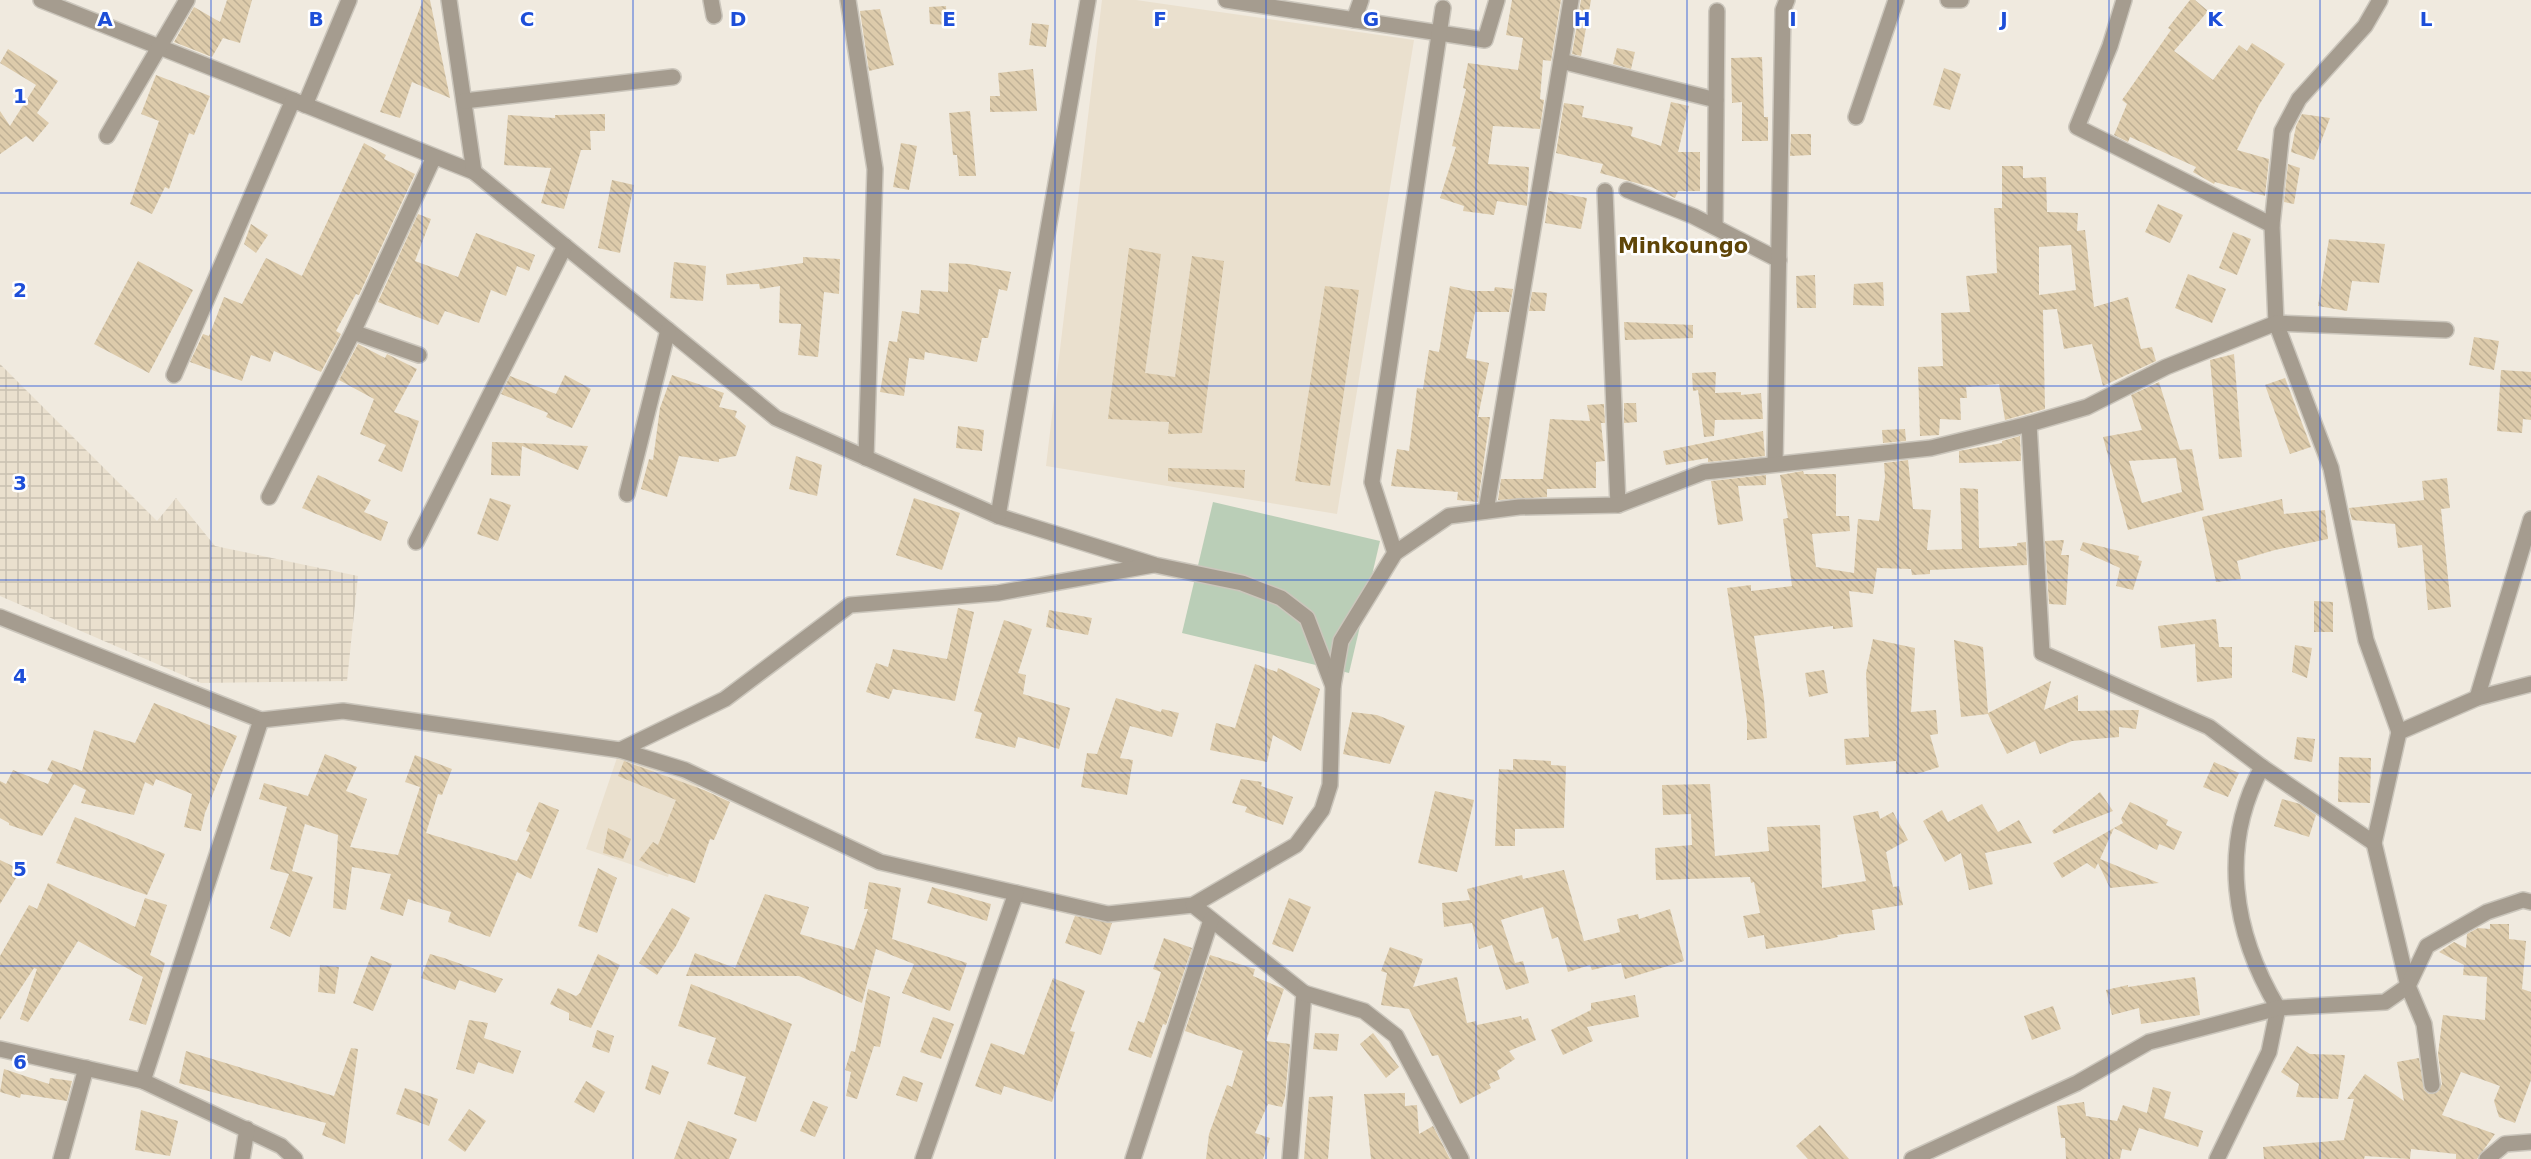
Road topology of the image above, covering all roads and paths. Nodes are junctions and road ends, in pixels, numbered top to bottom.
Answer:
1 (41, 0) edge
2 (187, 0) edge
3 (349, 0) edge
4 (449, 0) edge
5 (711, 0) edge
6 (848, 0) edge
7 (1088, 0) edge
8 (1234, 0) edge
9 (1361, 0) edge
10 (1497, 0) edge
11 (1571, 0) edge
12 (1787, 0) edge
13 (1896, 0) edge
14 (1947, 0) edge
15 (1961, 0) edge
16 (2124, 0) edge
17 (2380, 0) edge
18 (1443, 8) dead end
19 (1717, 11) dead end
20 (714, 16) dead end
21 (1354, 20) junction
22 (1440, 33) junction
23 (159, 47) junction
24 (1561, 61) junction
25 (673, 77) dead end
26 (1716, 100) junction
27 (464, 101) junction
28 (299, 103) junction
29 (1856, 117) dead end
30 (107, 136) dead end
31 (434, 157) junction
32 (474, 172) junction
33 (1627, 190) dead end
34 (1605, 192) dead end
35 (2272, 225) junction
36 (1715, 227) junction
37 (565, 246) junction
38 (1779, 260) junction
39 (2276, 323) junction
40 (668, 330) junction
41 (2446, 330) dead end
42 (353, 332) junction
43 (419, 355) dead end
44 (174, 375) dead end
45 (2028, 424) junction
46 (866, 458) junction
47 (1775, 464) junction
48 (627, 494) dead end
49 (268, 497) dead end
50 (1618, 505) junction
51 (1486, 512) junction
52 (998, 516) junction
53 (2531, 519) edge
54 (416, 542) dead end
55 (1395, 553) junction
56 (1155, 565) junction
57 (0, 617) edge
58 (2531, 684) edge
59 (1332, 686) junction
60 (2477, 698) junction
61 (261, 720) junction
62 (2399, 732) junction
63 (620, 750) junction
64 (2262, 767) junction
65 (2374, 843) junction
66 (1016, 893) junction
67 (2531, 902) edge
68 (1193, 905) junction
69 (1211, 920) junction
70 (2408, 986) junction
71 (1304, 993) junction
72 (2278, 1008) junction
73 (0, 1049) edge
74 (86, 1068) junction
75 (143, 1081) junction
76 (2432, 1085) dead end
77 (248, 1129) junction
78 (2531, 1142) edge
79 (61, 1159) edge
80 (242, 1159) edge
81 (295, 1159) edge
82 (923, 1159) edge
83 (1133, 1159) edge
84 (1290, 1159) edge
85 (1461, 1159) edge
86 (1912, 1159) edge
87 (2217, 1159) edge
88 (2487, 1159) edge

1 - 23 street
2 - 23 street
3 - 28 street
4 - 27 street
5 - 20 street
6 - 46 street
7 - 52 street
8 - 21 street
9 - 21 street
10 - 22 street
11 - 24 street
12 - 38 street
13 - 29 street
14 - 15 street
16 - 35 street
17 - 35 street
18 - 22 street
19 - 26 street
21 - 22 street
22 - 55 street
23 - 28 street
23 - 30 street
24 - 26 street
24 - 51 street
25 - 27 street
26 - 36 street
27 - 32 street
28 - 31 street
28 - 44 street
31 - 32 street
31 - 42 street
32 - 37 street
33 - 36 street
34 - 50 street
35 - 39 street
36 - 38 street
37 - 40 street
37 - 54 street
38 - 47 street
39 - 41 street
39 - 45 street
39 - 62 street
40 - 46 street
40 - 48 street
42 - 43 street
42 - 49 street
45 - 47 street
45 - 64 street
46 - 52 street
47 - 50 street
50 - 51 street
51 - 55 street
52 - 56 street
53 - 60 street
55 - 59 street
56 - 59 street
56 - 63 street
57 - 61 street
58 - 60 street
59 - 68 street
60 - 62 street
61 - 63 street
61 - 75 street
62 - 65 street
63 - 66 street
64 - 65 street
64 - 72 street
65 - 70 street
66 - 68 street
66 - 82 street
67 - 70 street
68 - 69 street
69 - 71 street
69 - 83 street
70 - 72 street
70 - 76 street
71 - 84 street
71 - 85 street
72 - 86 street
72 - 87 street
73 - 74 street
74 - 75 street
74 - 79 street
75 - 77 street
77 - 80 street
77 - 81 street
78 - 88 street

